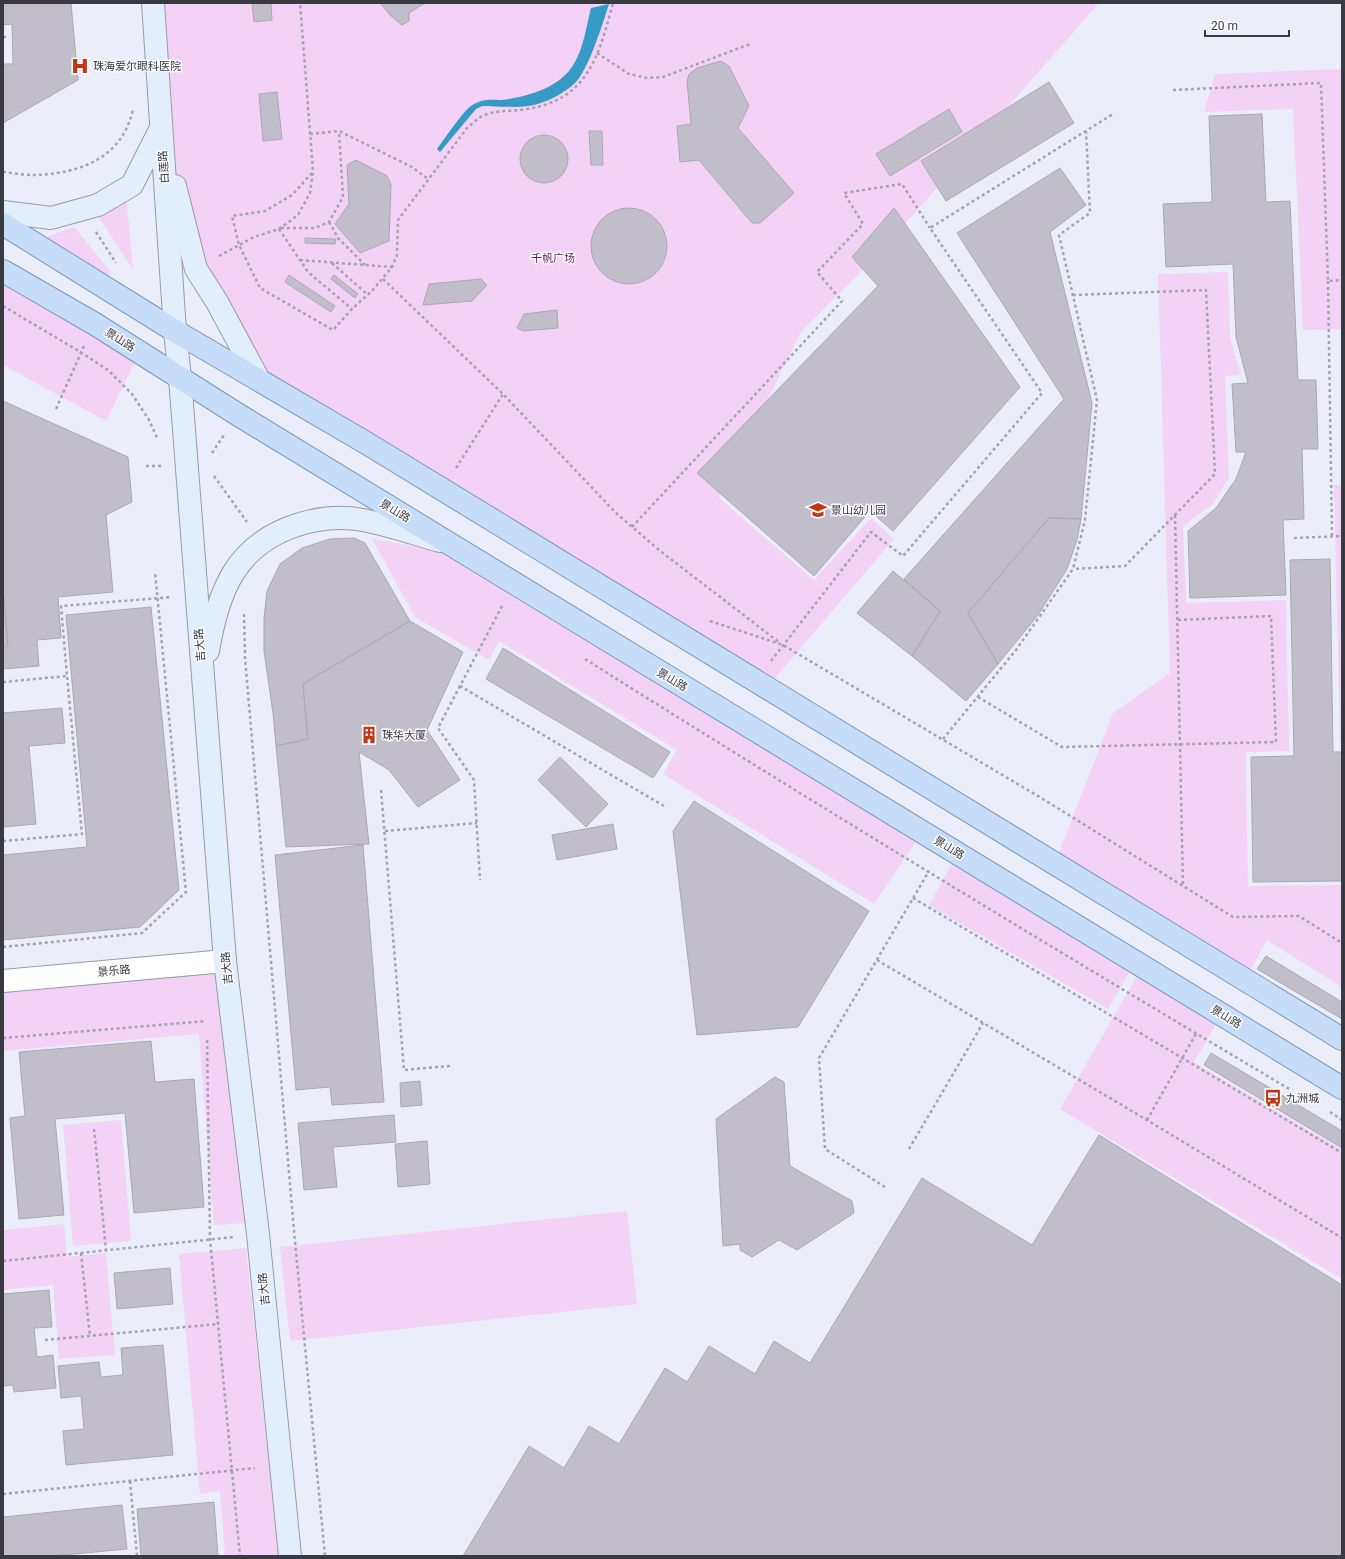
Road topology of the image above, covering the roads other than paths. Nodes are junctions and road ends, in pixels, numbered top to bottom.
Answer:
1 (153, 3) edge
2 (161, 128) junction
3 (3, 212) edge
4 (3, 224) edge
5 (3, 271) edge
6 (175, 331) junction
7 (180, 378) junction
8 (259, 380) junction
9 (450, 544) junction
10 (203, 682) junction
11 (226, 962) junction
12 (3, 981) edge
13 (1342, 1039) edge
14 (1342, 1088) edge
15 (290, 1556) edge

1 - 2 main road, 白莲路
2 - 3 main road
2 - 6 main road, 白莲路
2 - 8 main road
4 - 6 main road
5 - 7 main road, 景山路
6 - 7 main road, 白莲路
6 - 8 main road
7 - 9 main road, 景山路
7 - 10 main road, 吉大路
8 - 13 main road
9 - 10 main road
9 - 14 main road, 景山路
10 - 11 main road, 吉大路
11 - 12 street, 景乐路
11 - 15 main road, 吉大路

